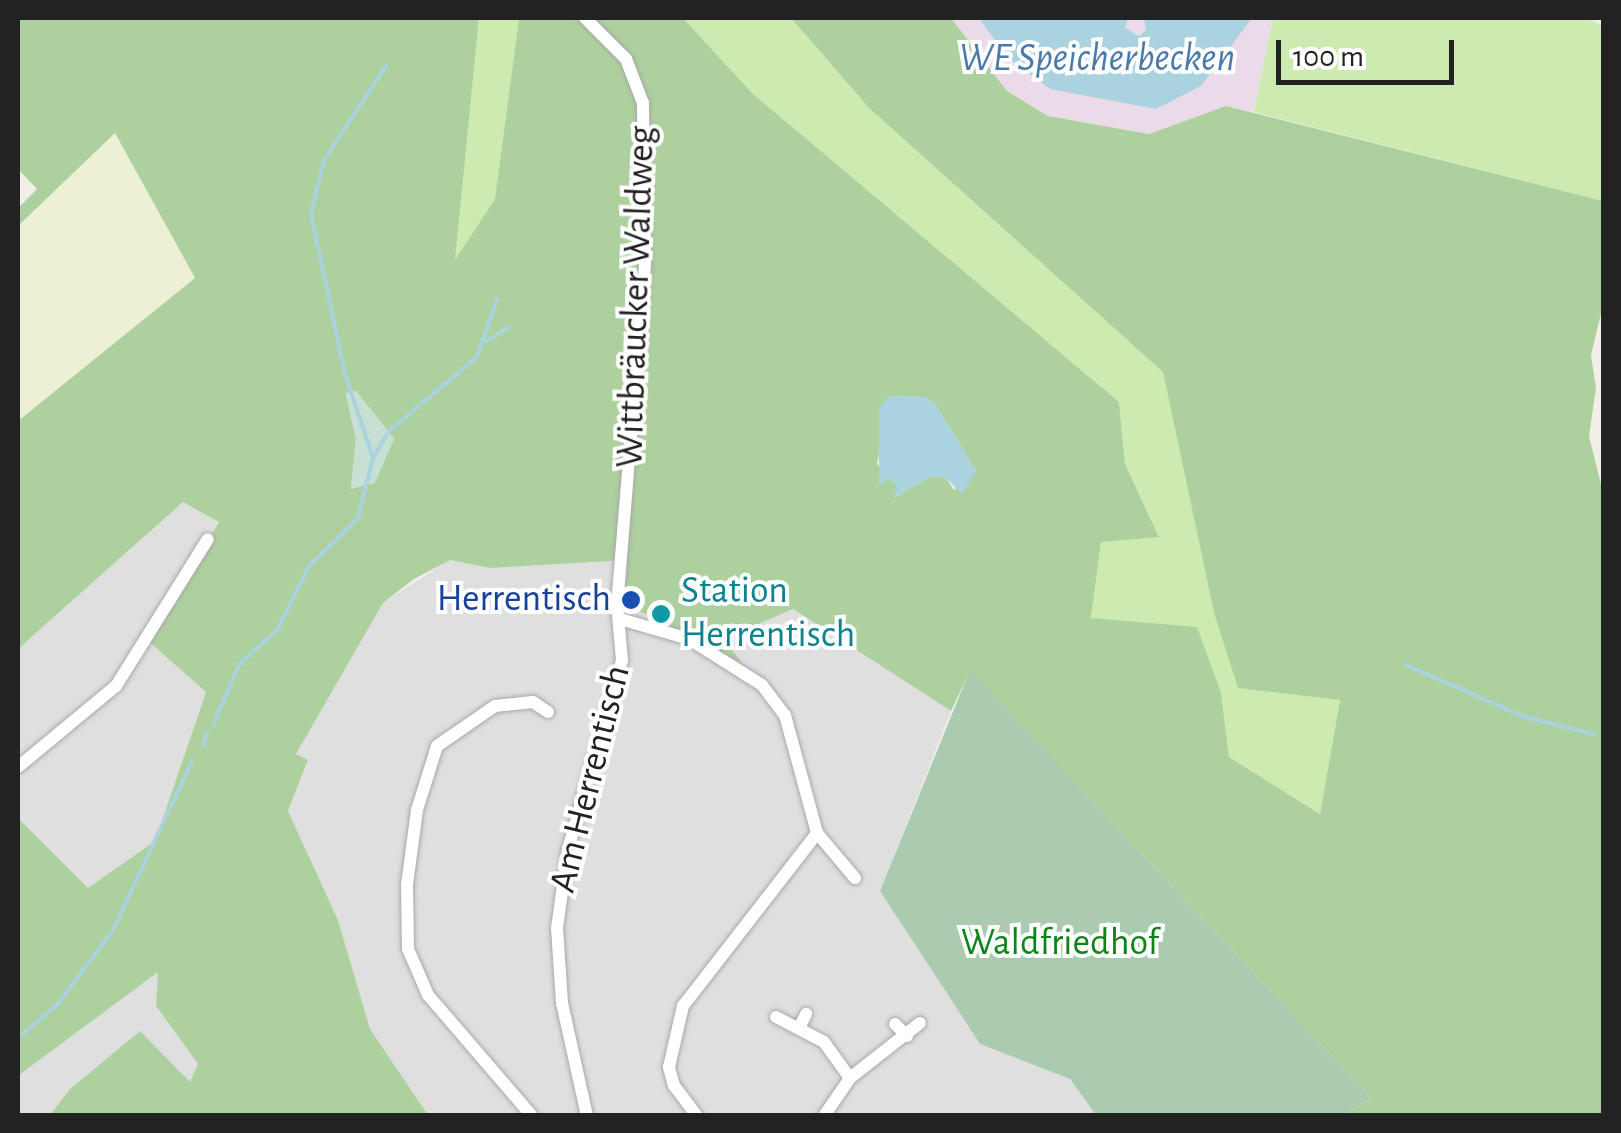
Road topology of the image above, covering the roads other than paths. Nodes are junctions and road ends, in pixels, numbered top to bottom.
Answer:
1 (585, 18) edge
2 (208, 539) dead end
3 (620, 618) junction
4 (548, 712) dead end
5 (18, 767) edge
6 (817, 833) junction
7 (855, 878) dead end
8 (806, 1014) dead end
9 (776, 1016) dead end
10 (920, 1022) dead end
11 (895, 1024) dead end
12 (799, 1028) junction
13 (908, 1036) junction
14 (850, 1078) junction
15 (532, 1116) edge
16 (587, 1116) edge
17 (697, 1116) edge
18 (824, 1116) edge

1 - 3 street, Wittbräucker Waldweg
2 - 5 street
3 - 6 street
3 - 16 street, Am Herrentisch
4 - 15 street
6 - 7 street
6 - 17 street
8 - 12 street
9 - 12 street
10 - 13 street
11 - 13 street
12 - 14 street
13 - 14 street
14 - 18 street

